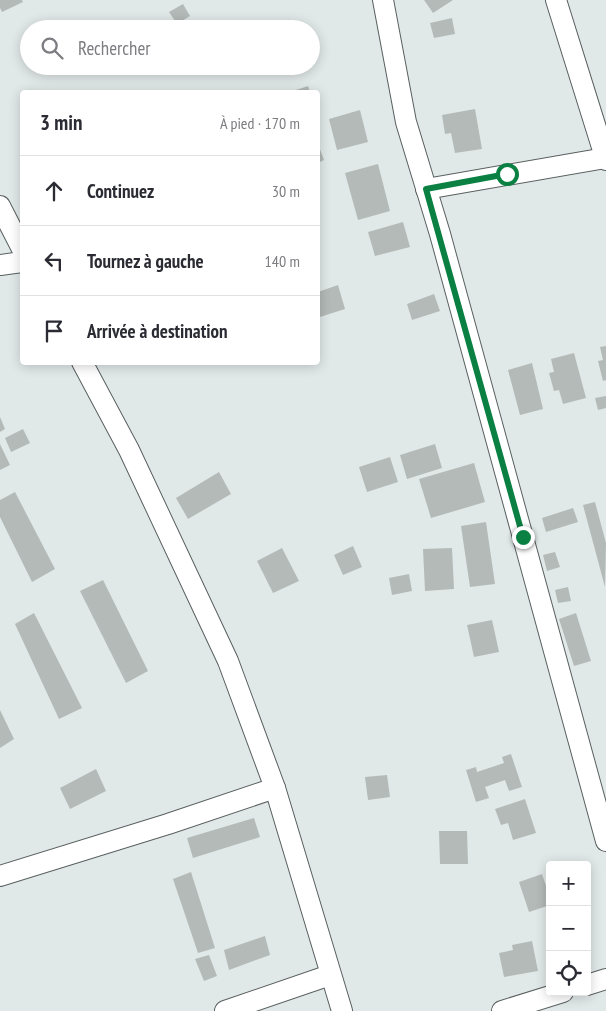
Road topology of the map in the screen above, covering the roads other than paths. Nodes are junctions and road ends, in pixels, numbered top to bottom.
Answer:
1 (383, 0) edge
2 (556, 0) edge
3 (606, 159) edge
4 (426, 189) junction
5 (0, 206) edge
6 (20, 244) edge
7 (20, 262) edge
8 (0, 264) edge
9 (84, 365) edge
10 (275, 788) junction
11 (606, 841) edge
12 (0, 876) edge
13 (330, 975) junction
14 (606, 979) edge
15 (591, 984) edge
16 (550, 996) edge
17 (226, 1011) edge
18 (342, 1011) edge
19 (502, 1011) edge

1 - 4 street
2 - 3 street
3 - 4 street
4 - 11 street
5 - 6 street
7 - 8 street
9 - 10 street
10 - 12 street
10 - 13 street
13 - 17 street
13 - 18 street
14 - 15 street
16 - 19 street

